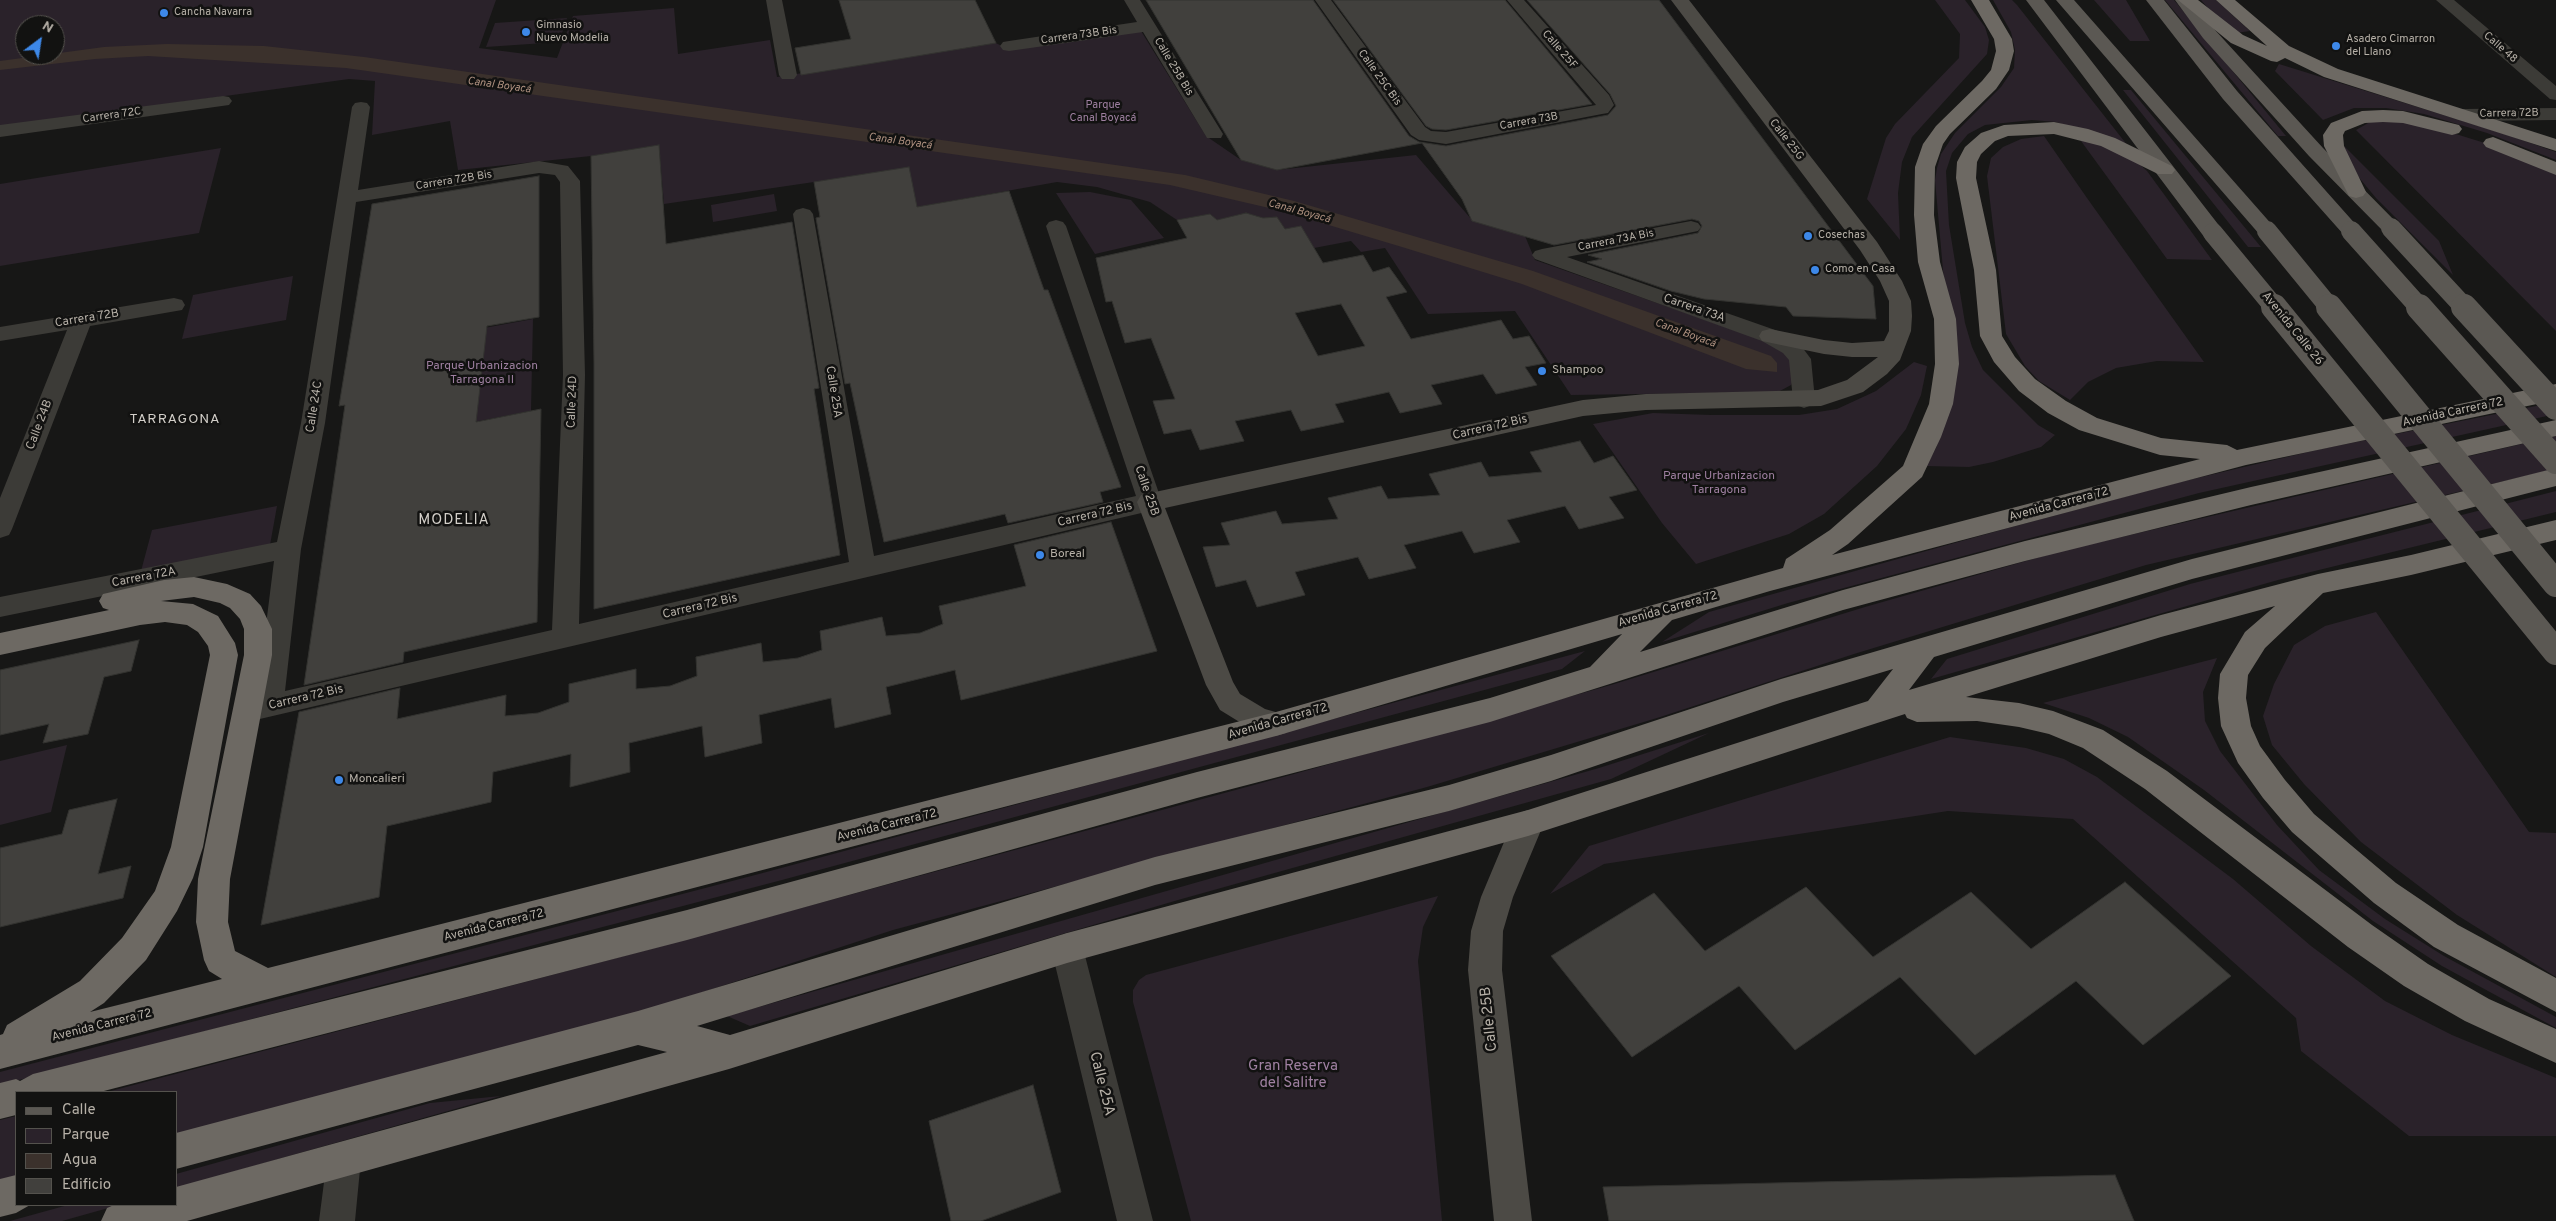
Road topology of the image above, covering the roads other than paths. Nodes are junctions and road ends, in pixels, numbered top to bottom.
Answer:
1 (774, 0) edge
2 (1132, 0) edge
3 (1323, 0) edge
4 (1515, 0) edge
5 (1680, 0) edge
6 (1980, 0) edge
7 (2035, 0) edge
8 (2065, 0) edge
9 (2155, 0) edge
10 (2186, 0) edge
11 (2225, 0) edge
12 (2450, 1) edge
13 (1148, 26) junction
14 (1009, 46) dead end
15 (2331, 73) junction
16 (788, 76) dead end
17 (2556, 96) edge
18 (1603, 99) joint
19 (223, 101) dead end
20 (361, 108) dead end
21 (2556, 114) edge
22 (2463, 115) junction
23 (0, 131) edge
24 (1214, 134) dead end
25 (1446, 138) joint
26 (2556, 145) edge
27 (2556, 169) edge
28 (561, 170) joint
29 (2165, 170) junction
30 (2356, 192) junction
31 (347, 198) junction
32 (803, 214) dead end
33 (1056, 226) dead end
34 (1690, 227) dead end
35 (1542, 255) joint
36 (1891, 281) joint
37 (174, 305) dead end
38 (81, 320) junction
39 (0, 334) edge
40 (1770, 336) junction
41 (1894, 348) junction
42 (2556, 392) edge
43 (1804, 400) junction
44 (2556, 407) edge
45 (2556, 428) edge
46 (2246, 456) junction
47 (2556, 460) edge
48 (2556, 477) edge
49 (1150, 502) junction
50 (0, 529) edge
51 (2556, 530) edge
52 (288, 549) junction
53 (863, 569) junction
54 (1770, 581) junction
55 (2318, 584) junction
56 (2556, 584) edge
57 (0, 607) edge
58 (1664, 612) junction
59 (0, 625) edge
60 (565, 638) junction
61 (0, 644) edge
62 (1923, 650) junction
63 (2556, 652) edge
64 (1598, 676) junction
65 (258, 709) junction
66 (1878, 710) junction
67 (1276, 724) junction
68 (1528, 823) junction
69 (1067, 948) junction
70 (268, 984) junction
71 (2556, 996) edge
72 (638, 1028) junction
73 (2556, 1046) edge
74 (0, 1047) edge
75 (0, 1052) edge
76 (729, 1052) junction
77 (37, 1091) edge
78 (15, 1097) edge
79 (0, 1101) edge
80 (178, 1150) edge
81 (344, 1159) junction
82 (15, 1194) edge
83 (0, 1198) edge
84 (178, 1205) edge
85 (174, 1206) edge
86 (120, 1221) edge
87 (337, 1221) edge
88 (1135, 1221) edge
89 (1514, 1221) edge

1 - 16 street
2 - 13 street, Calle 25B Bis
3 - 25 street, Calle 25C Bis
4 - 18 street, Calle 25F
5 - 36 street, Calle 25G
6 - 54 highway
7 - 29 main road, Avenida Calle 26
8 - 56 main road, bridge
9 - 47 main road, bridge
10 - 15 highway
10 - 30 main road
11 - 15 highway
12 - 17 street, Calle 48
13 - 14 street, Carrera 73B Bis
13 - 24 street, Calle 25B Bis
15 - 22 highway
18 - 25 street, Carrera 73B
19 - 23 street, Carrera 72C
20 - 31 street, Calle 24C
21 - 22 street, Carrera 72B
22 - 26 highway
27 - 30 highway
28 - 31 street, Carrera 72B Bis
28 - 60 street, Calle 24D
29 - 46 highway
29 - 63 main road, Avenida Calle 26, bridge
30 - 44 main road, bridge
31 - 52 street, Calle 24C
32 - 53 street, Calle 25A
33 - 49 street, Calle 25B
34 - 35 street, Carrera 73A Bis
35 - 40 street, Carrera 73A
36 - 41 street, Carrera 72 Bis
37 - 38 street, Carrera 72B
38 - 39 street, Carrera 72B
38 - 50 street, Calle 24B
40 - 41 street
40 - 43 street, Carrera 73A
41 - 43 street, Carrera 72 Bis
42 - 46 highway, Avenida Carrera 72
43 - 49 street, Carrera 72 Bis
45 - 64 highway
46 - 54 highway, Avenida Carrera 72
48 - 62 highway
49 - 53 street, Carrera 72 Bis
49 - 67 street, Calle 25B
51 - 55 highway
52 - 57 street, Carrera 72A
52 - 65 street, Calle 24C
53 - 60 street, Carrera 72 Bis
54 - 58 highway, Avenida Carrera 72
55 - 66 highway
55 - 71 highway
58 - 64 highway
58 - 67 highway, Avenida Carrera 72
59 - 65 highway
60 - 65 street, Carrera 72 Bis
61 - 74 highway
62 - 66 highway
62 - 72 highway
64 - 77 highway
65 - 70 highway
66 - 68 highway
66 - 73 highway
67 - 70 highway, Avenida Carrera 72
68 - 69 highway
68 - 89 street, Calle 25B
69 - 76 highway
69 - 88 street, Calle 25A
70 - 75 highway, Avenida Carrera 72
72 - 76 highway
72 - 80 highway
76 - 81 highway
78 - 79 highway
81 - 84 highway
81 - 87 street
82 - 83 highway
85 - 86 highway

